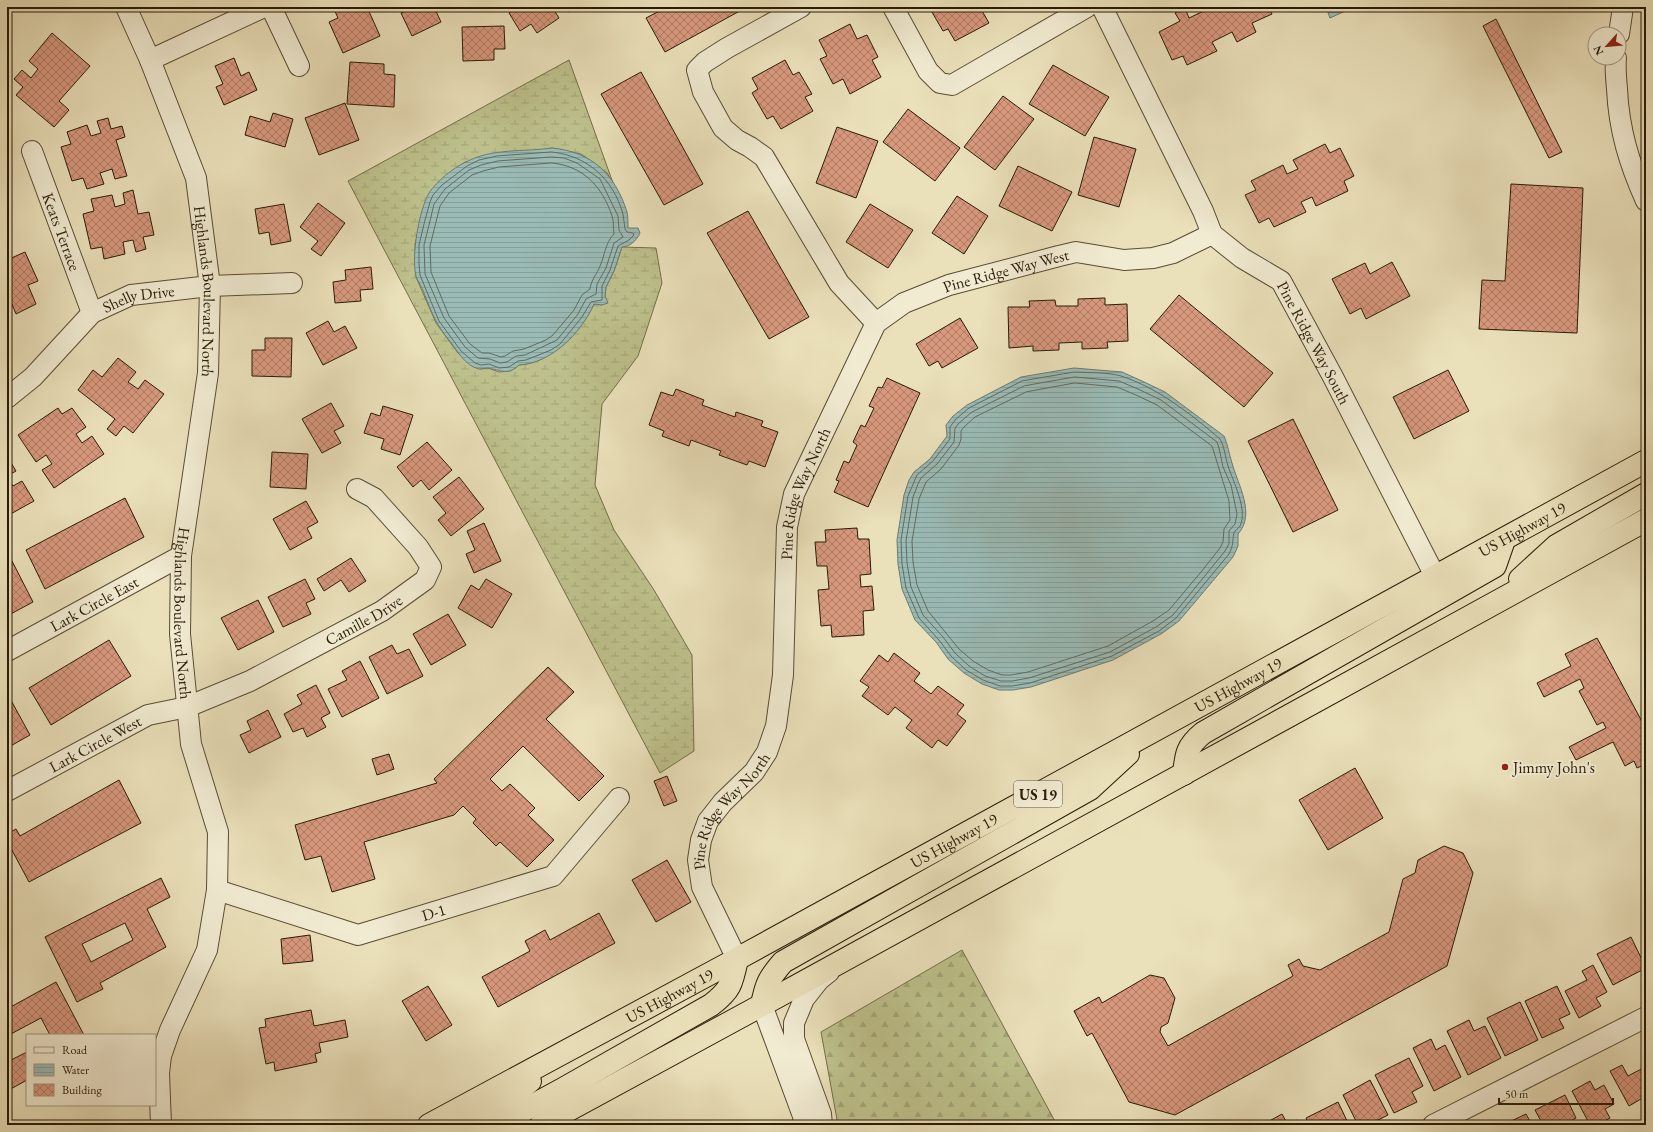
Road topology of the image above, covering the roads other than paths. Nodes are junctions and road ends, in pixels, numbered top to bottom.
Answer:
1 (126, 7) edge
2 (264, 7) edge
3 (271, 7) edge
4 (801, 7) edge
5 (893, 7) edge
6 (1087, 7) edge
7 (1102, 7) edge
8 (1623, 7) edge
9 (1620, 26) edge
10 (150, 60) junction
11 (299, 66) dead end
12 (1616, 66) edge
13 (32, 151) dead end
14 (1646, 201) edge
15 (1212, 234) junction
16 (292, 283) dead end
17 (210, 286) junction
18 (92, 312) junction
19 (876, 323) junction
20 (7, 398) edge
21 (1646, 461) edge
22 (357, 489) dead end
23 (1646, 494) edge
24 (1646, 520) edge
25 (1504, 540) junction
26 (181, 556) junction
27 (1434, 576) junction
28 (1496, 602) junction
29 (7, 651) edge
30 (187, 707) junction
31 (1152, 732) junction
32 (1184, 774) junction
33 (7, 791) edge
34 (619, 798) dead end
35 (217, 890) junction
36 (737, 959) junction
37 (839, 963) junction
38 (762, 1006) junction
39 (1646, 1017) edge
40 (563, 1053) junction
41 (161, 1125) edge
42 (429, 1125) edge
43 (471, 1125) edge
44 (497, 1125) edge
45 (541, 1125) edge
46 (804, 1125) edge
47 (822, 1125) edge
48 (1433, 1125) edge

1 - 10 street, Highlands Boulevard North
2 - 10 street
3 - 11 street
4 - 19 street
5 - 6 street
7 - 15 street, Pine Ridge Way South
8 - 9 street
10 - 17 street, Highlands Boulevard North
12 - 14 street
13 - 18 street, Keats Terrace
15 - 19 street, Pine Ridge Way West
15 - 27 street, Pine Ridge Way South
16 - 17 street, Shelly Drive
17 - 18 street, Shelly Drive
17 - 26 street, Highlands Boulevard North
18 - 20 street, Shelly Drive
19 - 36 street, Pine Ridge Way North
21 - 25 highway, US Highway 19 / US 19
22 - 30 street, Camille Drive
23 - 28 highway
24 - 28 highway
25 - 27 highway, US Highway 19 / US 19
25 - 32 highway
26 - 29 street, Lark Circle East
26 - 30 street, Highlands Boulevard North
27 - 31 highway, US Highway 19 / US 19
28 - 32 highway
30 - 33 street, Lark Circle West
30 - 35 street, Highlands Boulevard North
31 - 36 highway, US Highway 19 / US 19
31 - 38 highway
32 - 37 highway
34 - 35 street, D-1
35 - 41 street, Highlands Boulevard North
36 - 40 highway, US Highway 19 / US 19
36 - 44 highway
37 - 38 highway
37 - 47 street
38 - 45 highway
38 - 46 street
39 - 48 street
40 - 42 highway, US Highway 19 / US 19
40 - 43 highway

